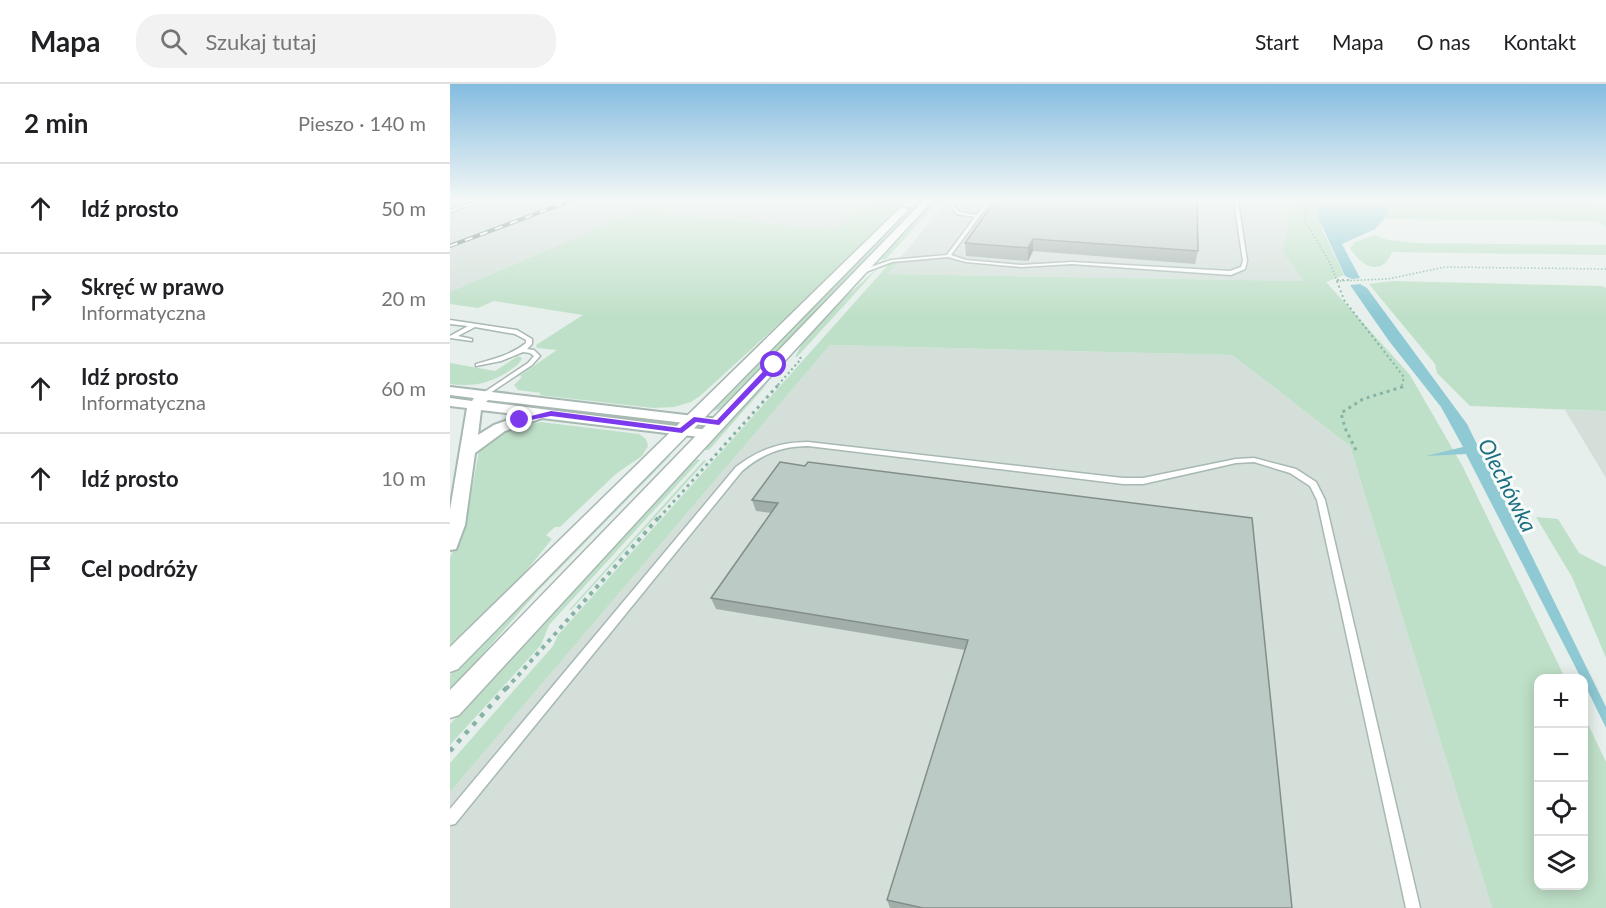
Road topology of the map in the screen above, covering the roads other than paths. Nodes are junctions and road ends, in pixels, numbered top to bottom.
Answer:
1 (874, 239) edge
2 (892, 239) edge
3 (960, 239) edge
4 (1242, 239) edge
5 (948, 256) junction
6 (861, 272) junction
7 (450, 322) edge
8 (474, 326) junction
9 (451, 337) edge
10 (470, 340) dead end
11 (523, 350) junction
12 (478, 365) dead end
13 (450, 391) edge
14 (469, 401) edge
15 (450, 414) edge
16 (551, 414) junction
17 (688, 425) junction
18 (713, 428) junction
19 (468, 450) junction
20 (450, 544) edge
21 (450, 662) edge
22 (450, 706) edge
23 (450, 819) edge
24 (1413, 908) edge

1 - 17 street
2 - 6 street
3 - 5 lane
4 - 5 lane
5 - 6 lane
6 - 18 street
7 - 8 lane
8 - 9 lane
8 - 11 lane
9 - 10 lane
11 - 12 lane
11 - 14 lane
13 - 14 street
14 - 15 street
14 - 16 street
14 - 17 street
14 - 19 street
16 - 17 street
16 - 19 street
17 - 18 street
17 - 21 street
18 - 22 street
19 - 20 street
23 - 24 lane

